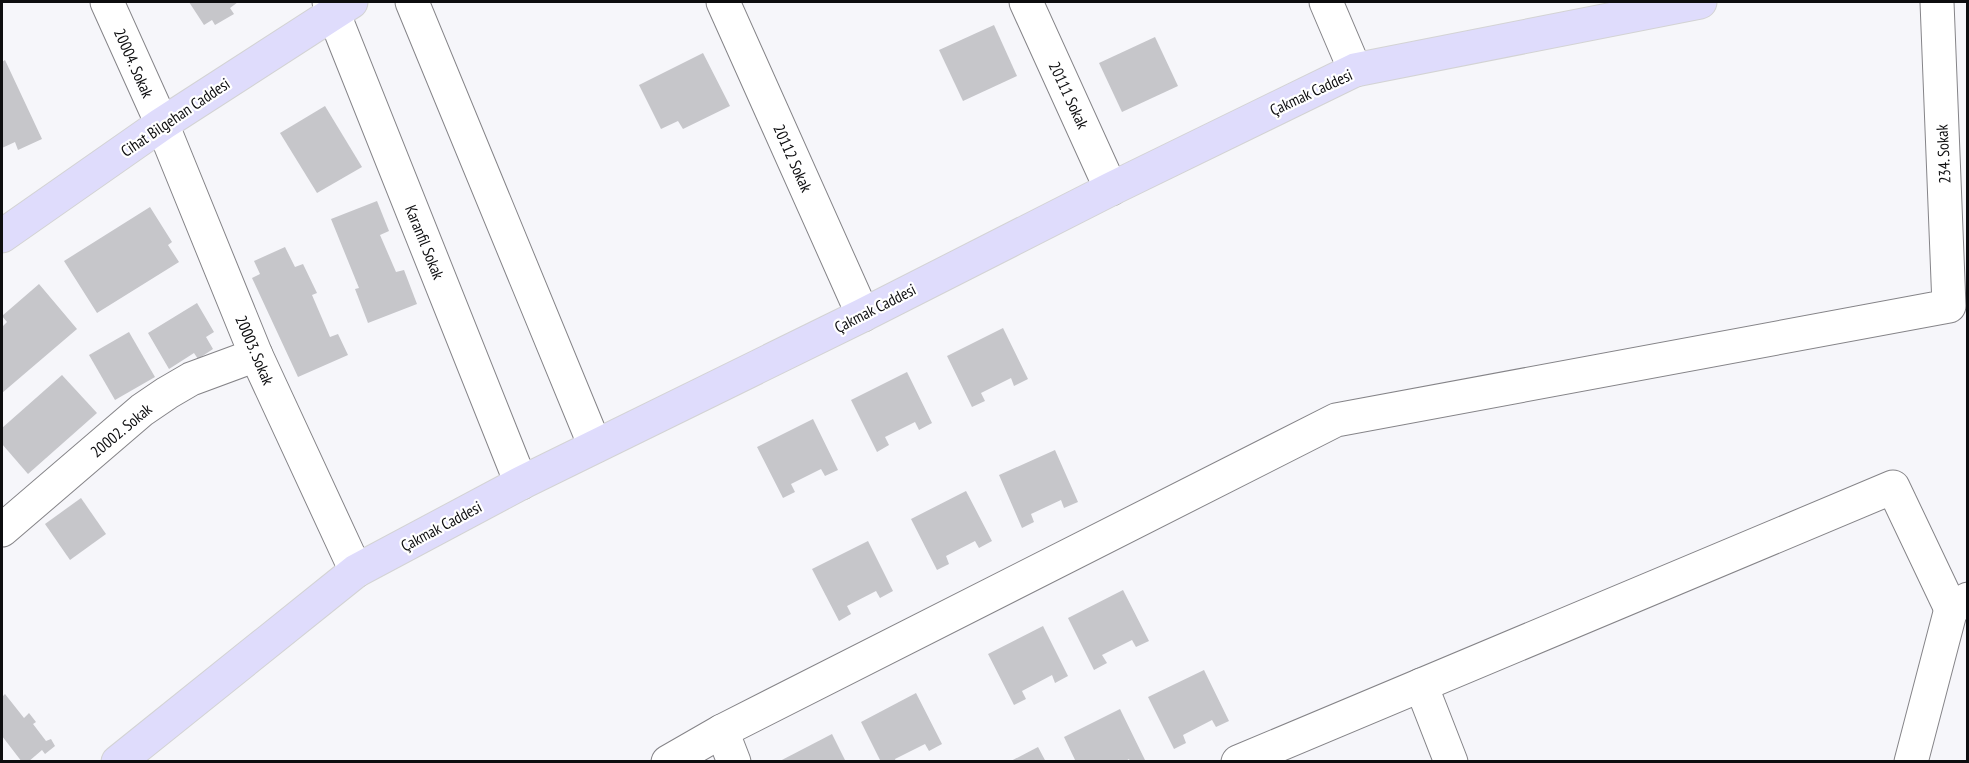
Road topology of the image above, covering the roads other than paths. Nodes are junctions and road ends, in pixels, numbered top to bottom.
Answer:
1 (107, 2) edge
2 (412, 2) edge
3 (723, 2) edge
4 (1026, 2) edge
5 (1326, 2) edge
6 (1700, 2) edge
7 (1937, 2) edge
8 (338, 5) edge
9 (1356, 70) junction
10 (162, 124) junction
11 (1112, 189) junction
12 (2, 236) edge
13 (863, 315) junction
14 (256, 355) junction
15 (595, 446) junction
16 (521, 483) junction
17 (2, 530) edge
18 (356, 571) junction
19 (1959, 604) edge
20 (1422, 685) junction
21 (722, 731) junction
22 (118, 762) edge
23 (668, 762) edge
24 (734, 762) edge
25 (1238, 762) edge
26 (1451, 762) edge
27 (1911, 762) edge

1 - 10 street, 20004. Sokak
2 - 15 street
3 - 13 street, 20112 Sokak
4 - 11 street, 20111 Sokak
5 - 9 street
6 - 9 main road, Çakmak Caddesi
7 - 21 street, 234. Sokak
8 - 10 main road, Cihat Bilgehan Caddesi
8 - 16 street, Karanfil Sokak
9 - 11 main road, Çakmak Caddesi
10 - 12 main road, Cihat Bilgehan Caddesi
10 - 14 street, 20003. Sokak
11 - 13 main road, Çakmak Caddesi
13 - 15 main road, Çakmak Caddesi
14 - 17 street, 20002. Sokak
14 - 18 street, 20003. Sokak
15 - 16 main road, Çakmak Caddesi
16 - 18 main road, Çakmak Caddesi
18 - 22 main road, Çakmak Caddesi
19 - 20 street
19 - 27 street
20 - 25 street
20 - 26 street
21 - 23 street
21 - 24 street

